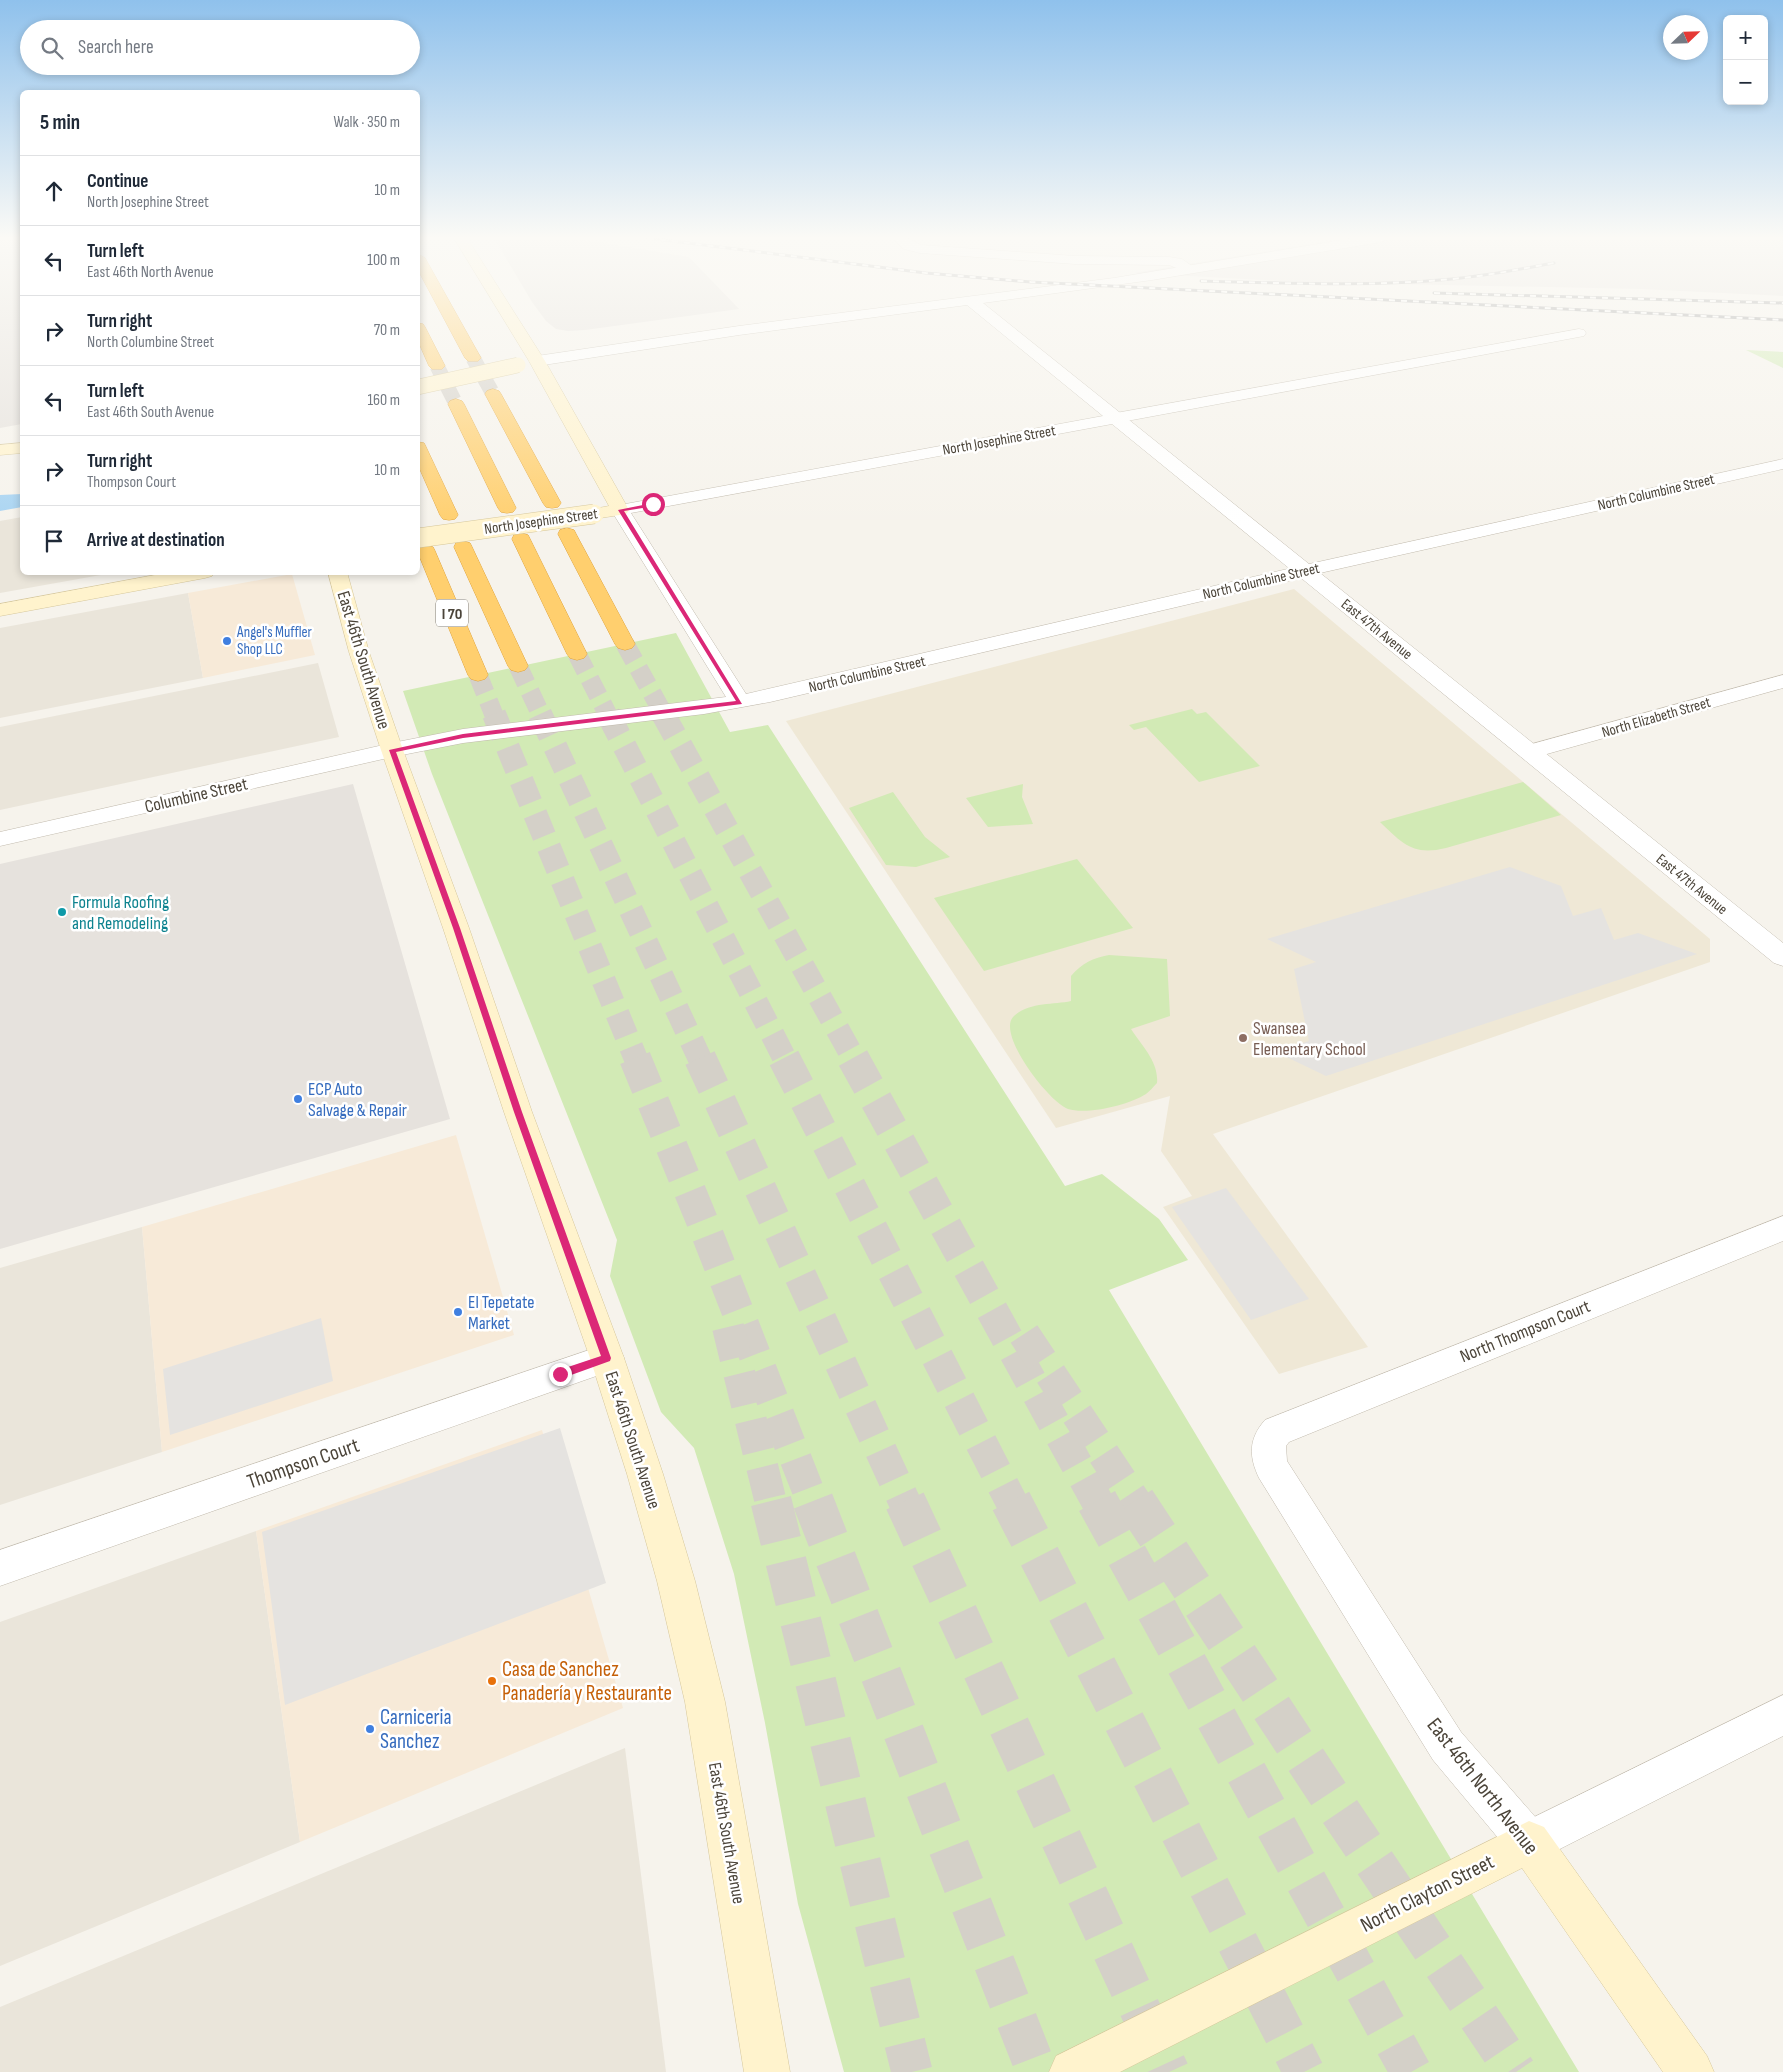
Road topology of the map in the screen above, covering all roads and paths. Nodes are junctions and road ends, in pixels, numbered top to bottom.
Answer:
1 (422, 335) edge
2 (460, 335) edge
3 (521, 335) edge
4 (707, 335) edge
5 (1013, 335) edge
6 (1570, 335) edge
7 (473, 358) tunnel mouth
8 (537, 361) junction
9 (437, 366) tunnel mouth
10 (420, 387) edge
11 (493, 394) tunnel mouth
12 (456, 404) tunnel mouth
13 (1116, 418) junction
14 (20, 448) edge
15 (0, 450) edge
16 (420, 451) edge
17 (1783, 464) edge
18 (552, 503) dead end
19 (507, 508) dead end
20 (620, 510) junction
21 (449, 515) dead end
22 (567, 534) dead end
23 (521, 539) dead end
24 (422, 544) edge
25 (463, 547) dead end
26 (1305, 571) junction
27 (189, 575) edge
28 (338, 575) edge
29 (0, 610) edge
30 (625, 644) tunnel mouth
31 (577, 654) tunnel mouth
32 (518, 666) tunnel mouth
33 (478, 675) tunnel mouth
34 (1783, 681) edge
35 (740, 702) junction
36 (392, 750) junction
37 (1529, 752) junction
38 (0, 839) edge
39 (1783, 957) edge
40 (1783, 1228) edge
41 (606, 1358) junction
42 (1270, 1438) joint
43 (0, 1568) edge
44 (1783, 1715) edge
45 (1529, 1842) junction
46 (767, 2072) edge
47 (1072, 2072) edge
48 (1691, 2072) edge

1 - 9 highway
2 - 7 highway
3 - 8 main road
4 - 8 street
5 - 13 street, East 47th Avenue
6 - 13 street, North Josephine Street
8 - 10 main road, bridge
8 - 20 main road
11 - 18 highway
12 - 19 highway
13 - 20 street, North Josephine Street
13 - 26 street, East 47th Avenue
14 - 15 main road
16 - 21 highway
17 - 26 street, North Columbine Street
20 - 24 main road, North Josephine Street, bridge
20 - 35 street
22 - 30 highway
23 - 31 highway
24 - 33 highway, I 70
25 - 32 highway
26 - 35 street, North Columbine Street
26 - 37 street, East 47th Avenue
27 - 29 main road
28 - 36 main road, East 46th South Avenue
34 - 37 street, North Elizabeth Street
35 - 36 street
36 - 38 street, Columbine Street
36 - 41 main road, East 46th South Avenue
37 - 39 street, East 47th Avenue
40 - 42 street, North Thompson Court
41 - 43 street, Thompson Court
41 - 46 main road, East 46th South Avenue
42 - 45 street, East 46th North Avenue
44 - 45 street, North Clayton Street
45 - 47 main road, North Clayton Street
45 - 48 main road, East 46th North Avenue

